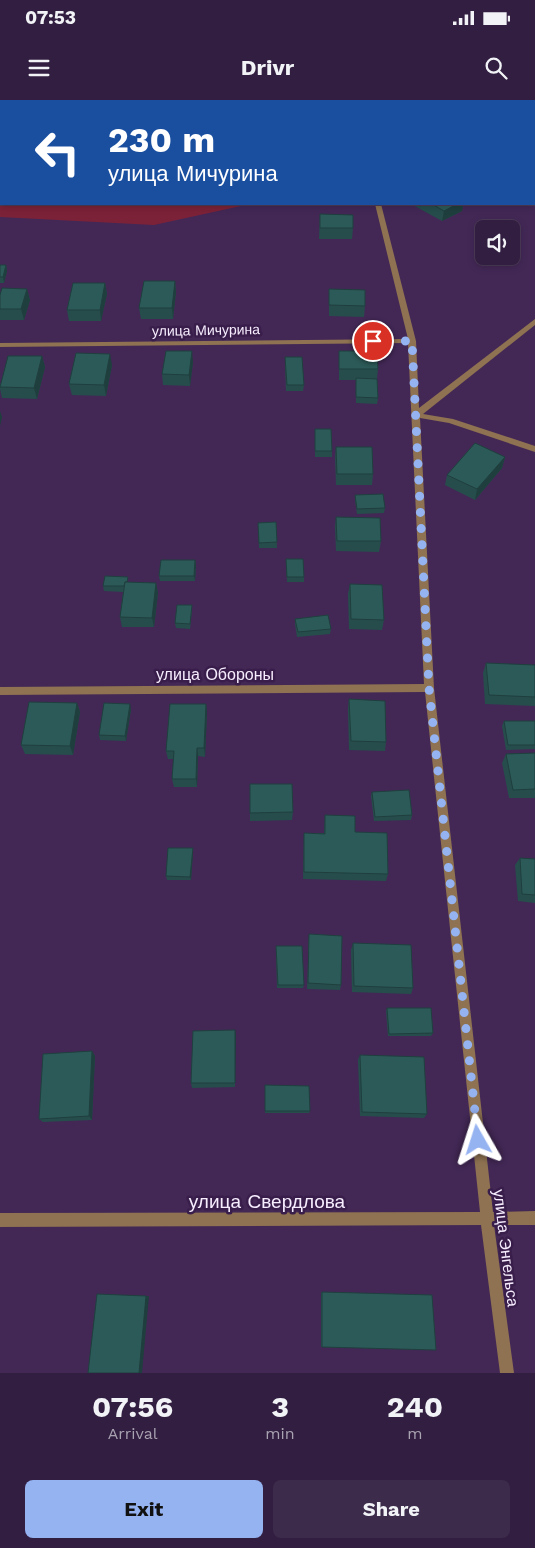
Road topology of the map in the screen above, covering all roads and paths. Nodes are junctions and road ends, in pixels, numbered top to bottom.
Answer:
1 (378, 205) edge
2 (535, 321) edge
3 (412, 341) junction
4 (0, 345) edge
5 (416, 415) junction
6 (535, 449) edge
7 (429, 688) junction
8 (0, 691) edge
9 (535, 1218) edge
10 (487, 1219) junction
11 (0, 1220) edge
12 (507, 1373) edge

1 - 3 street, улица Энгельса
2 - 5 street
3 - 4 street, улица Мичурина
3 - 5 street, улица Энгельса
5 - 6 street
5 - 7 street, улица Энгельса
7 - 8 street, улица Обороны
7 - 10 street, улица Энгельса
9 - 10 street, улица Свердлова
10 - 11 street, улица Свердлова
10 - 12 street, улица Энгельса

